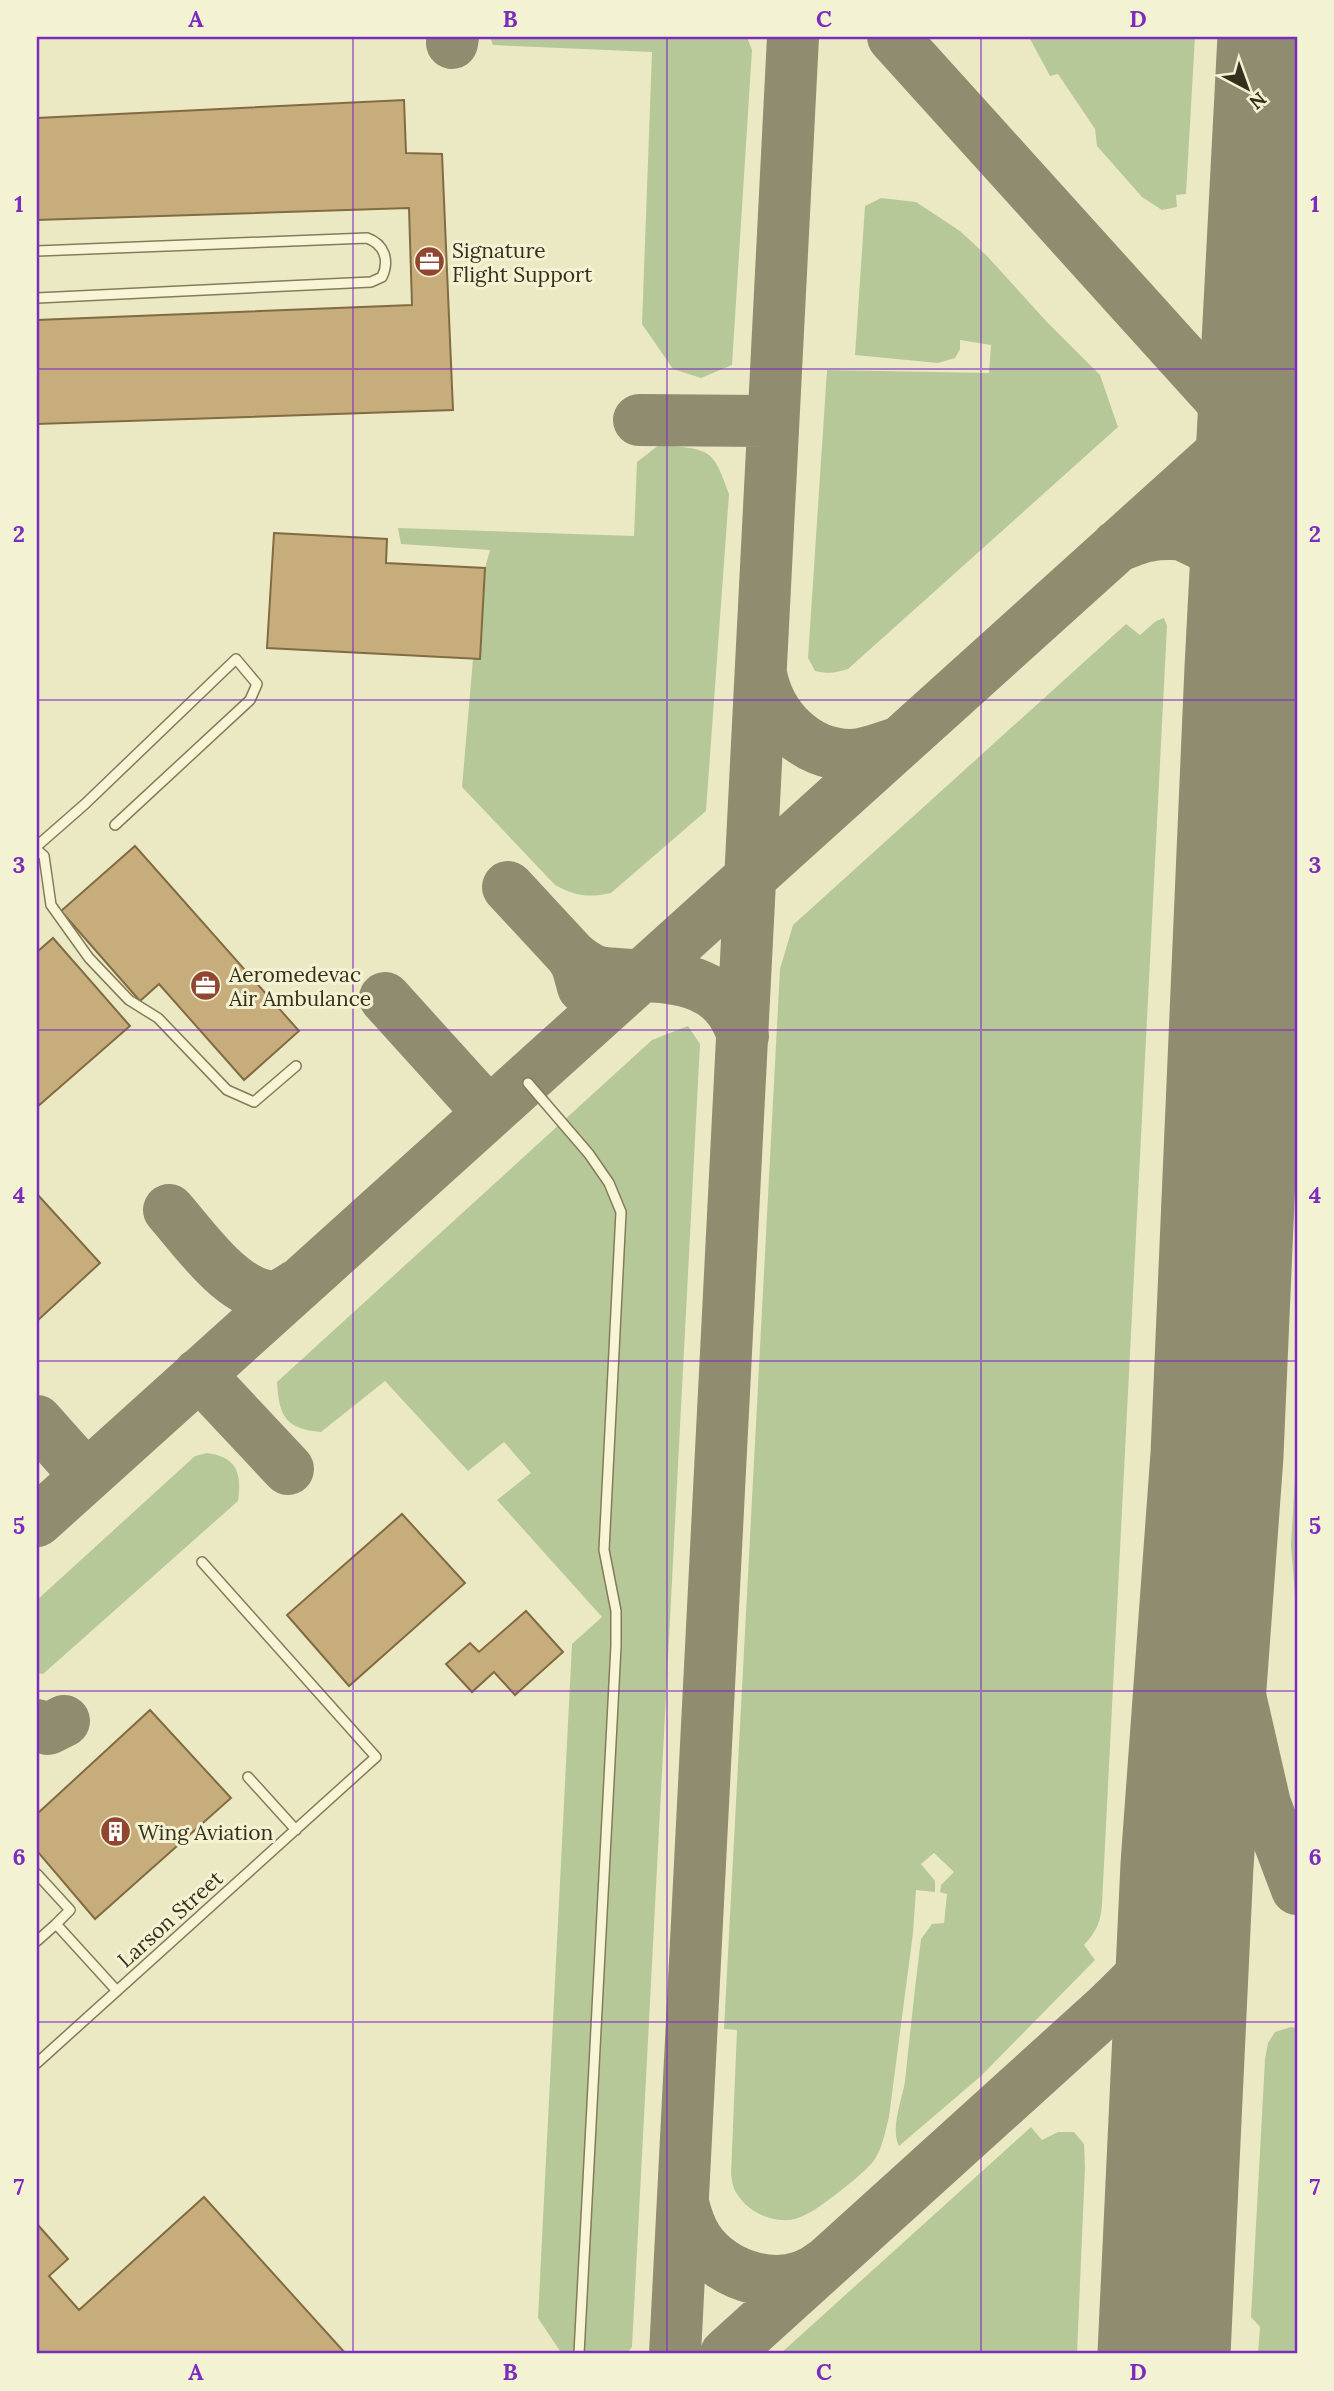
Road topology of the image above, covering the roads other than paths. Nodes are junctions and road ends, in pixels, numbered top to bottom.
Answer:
1 (37, 251) edge
2 (37, 298) edge
3 (115, 825) dead end
4 (37, 848) edge
5 (296, 1066) dead end
6 (528, 1083) dead end
7 (202, 1562) dead end
8 (248, 1777) dead end
9 (296, 1830) junction
10 (37, 1874) edge
11 (56, 1923) junction
12 (37, 1941) edge
13 (117, 1991) junction
14 (37, 2063) edge
15 (579, 2354) edge

1 - 2 lane
3 - 4 lane
4 - 5 lane
6 - 15 lane
7 - 9 lane, Larson Street
8 - 9 lane
9 - 13 lane, Larson Street
10 - 11 lane
11 - 12 lane
11 - 13 lane
13 - 14 lane, Larson Street

